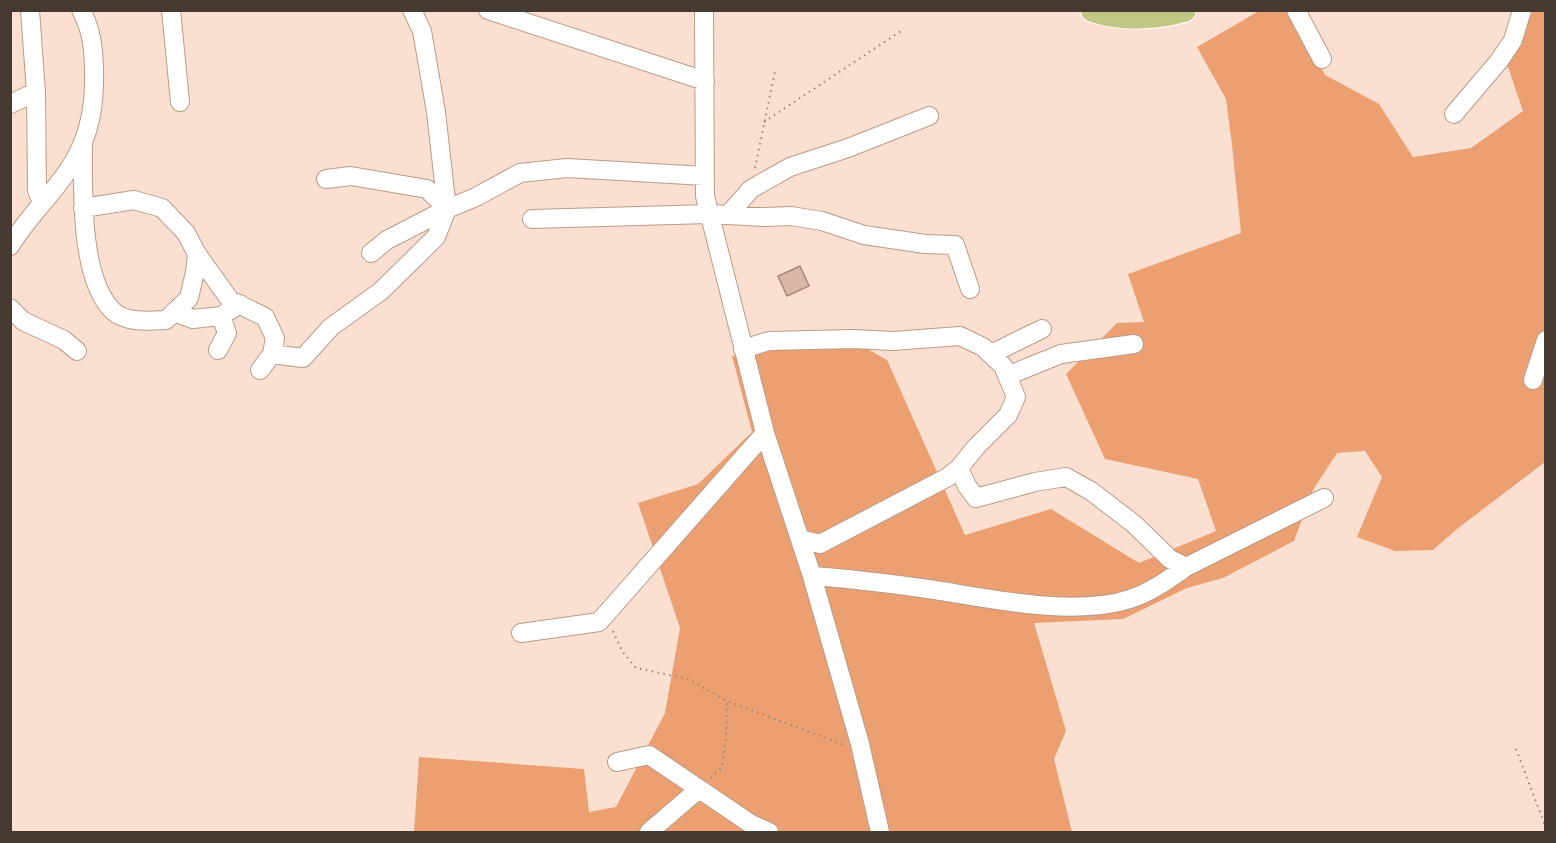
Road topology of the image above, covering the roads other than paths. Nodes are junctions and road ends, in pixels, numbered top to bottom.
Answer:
1 (30, 10) edge
2 (81, 10) edge
3 (171, 10) edge
4 (412, 10) edge
5 (488, 10) edge
6 (704, 10) edge
7 (1093, 10) edge
8 (1184, 10) edge
9 (1296, 10) edge
10 (1522, 10) edge
11 (1322, 59) dead end
12 (705, 81) junction
13 (36, 92) junction
14 (180, 102) dead end
15 (10, 104) edge
16 (1454, 114) dead end
17 (929, 116) dead end
18 (83, 142) junction
19 (705, 176) junction
20 (326, 179) dead end
21 (42, 203) junction
22 (82, 208) junction
23 (447, 209) junction
24 (709, 214) junction
25 (728, 215) junction
26 (532, 219) dead end
27 (10, 246) edge
28 (371, 253) dead end
29 (197, 254) junction
30 (970, 289) dead end
31 (240, 304) junction
32 (10, 308) edge
33 (174, 312) junction
34 (221, 316) junction
35 (1042, 330) dead end
36 (1545, 340) edge
37 (1134, 344) dead end
38 (743, 349) junction
39 (218, 350) dead end
40 (77, 351) dead end
41 (273, 354) junction
42 (991, 354) junction
43 (260, 370) dead end
44 (1007, 376) junction
45 (1533, 380) dead end
46 (765, 433) junction
47 (958, 468) junction
48 (1324, 498) dead end
49 (800, 539) junction
50 (1186, 567) junction
51 (813, 576) junction
52 (521, 633) dead end
53 (616, 762) dead end
54 (699, 789) junction
55 (649, 832) edge
56 (769, 832) edge
57 (880, 832) edge

1 - 13 street
2 - 18 street
3 - 14 street
4 - 23 street
5 - 12 street
6 - 12 street
7 - 8 main road
9 - 11 street
10 - 16 street
12 - 19 street
13 - 15 street
13 - 21 street
17 - 25 street
18 - 21 street
18 - 22 street
19 - 23 street
19 - 24 street
20 - 23 street
21 - 27 street
22 - 29 street
22 - 33 street
23 - 28 street
23 - 41 street
24 - 25 street
24 - 26 street
24 - 38 street
25 - 30 street
29 - 31 street
29 - 33 street
31 - 34 street
31 - 41 street
32 - 40 street
33 - 34 street
34 - 39 street
35 - 42 street
36 - 45 street
37 - 44 street
38 - 42 street
38 - 46 street
41 - 43 street
42 - 44 street
44 - 47 street
46 - 49 street
46 - 52 street
47 - 49 street
47 - 50 street
48 - 50 street
49 - 51 street
50 - 51 street
51 - 57 street
53 - 54 street
54 - 55 street
54 - 56 street

